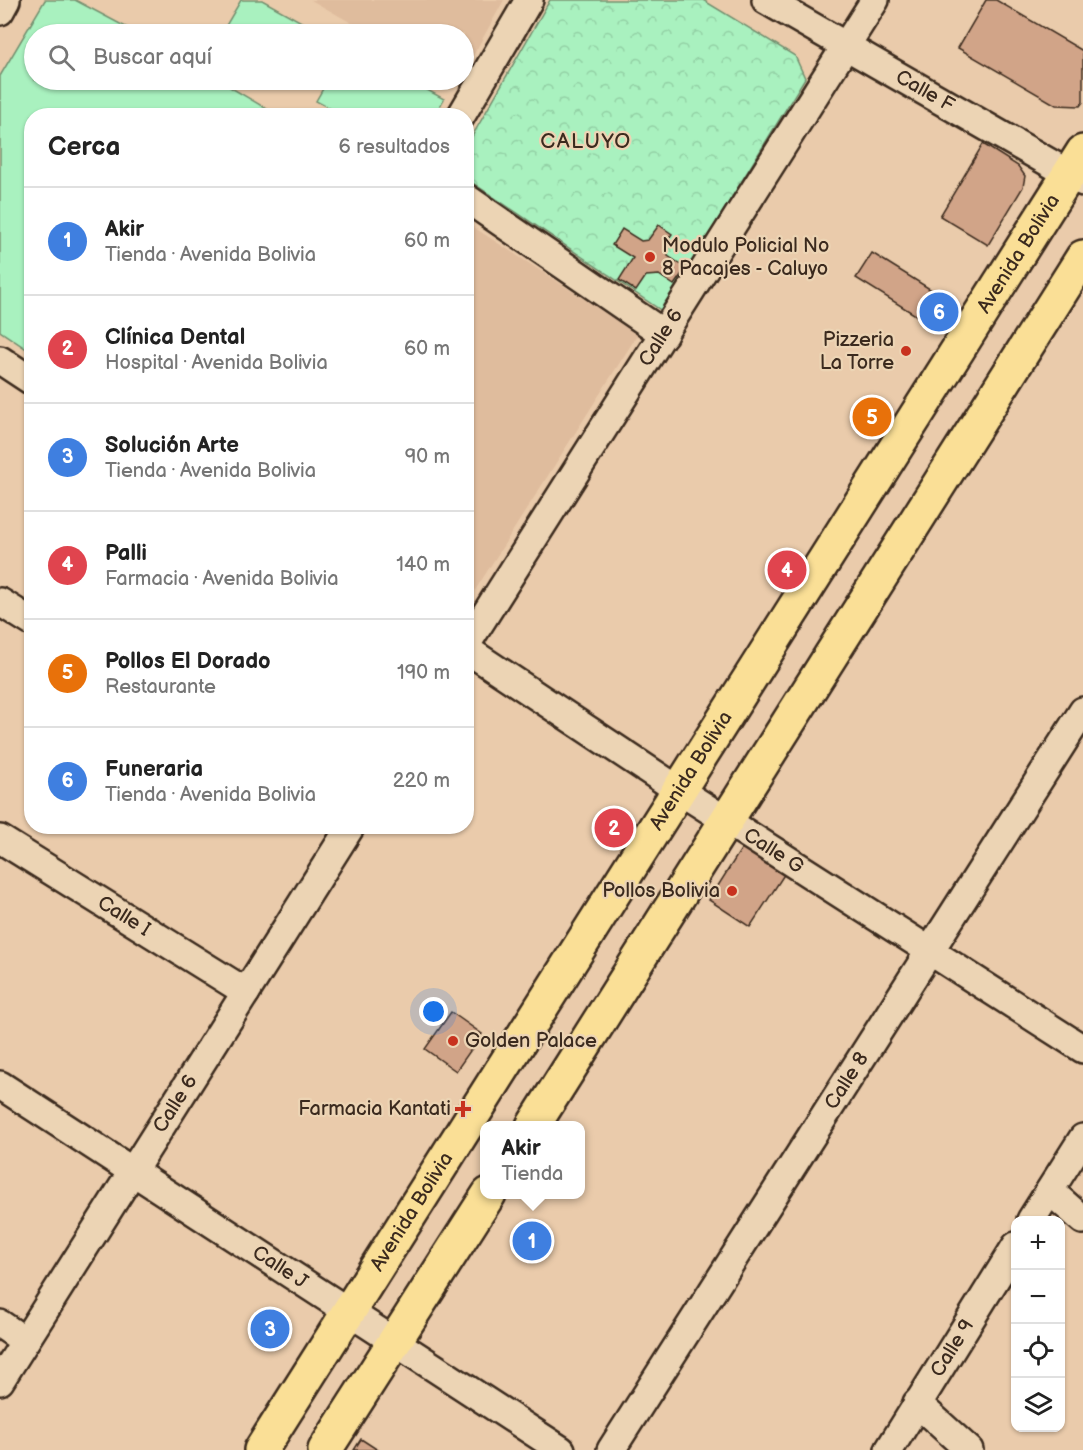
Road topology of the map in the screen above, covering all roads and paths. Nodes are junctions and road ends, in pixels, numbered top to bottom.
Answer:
1 (6, 0) edge
2 (529, 0) edge
3 (766, 0) edge
4 (875, 0) edge
5 (0, 11) edge
6 (846, 46) junction
7 (466, 108) edge
8 (1078, 169) edge
9 (474, 203) edge
10 (1083, 257) edge
11 (664, 334) junction
12 (0, 360) edge
13 (24, 376) edge
14 (0, 602) edge
15 (24, 617) edge
16 (474, 632) edge
17 (474, 654) edge
18 (1083, 711) edge
19 (680, 790) junction
20 (728, 821) junction
21 (346, 834) edge
22 (0, 839) edge
23 (929, 952) junction
24 (246, 992) junction
25 (1083, 1049) edge
26 (0, 1085) edge
27 (536, 1121) edge
28 (1083, 1138) edge
29 (133, 1171) junction
30 (1050, 1191) junction
31 (486, 1199) edge
32 (1034, 1216) edge
33 (1083, 1220) edge
34 (1011, 1253) edge
35 (347, 1311) junction
36 (0, 1324) edge
37 (25, 1341) junction
38 (394, 1342) junction
39 (0, 1381) edge
40 (917, 1403) junction
41 (261, 1450) edge
42 (325, 1450) edge
43 (561, 1450) edge
44 (611, 1450) edge
45 (889, 1450) edge
46 (969, 1450) edge

1 - 5 street
2 - 7 street
3 - 6 street, Calle F
4 - 6 street, Calle 6
6 - 8 street, Calle F
6 - 11 street, Calle 6
8 - 19 main road, Avenida Bolivia
9 - 11 street
10 - 20 main road
11 - 16 street, Calle 6
12 - 13 street
14 - 15 street
17 - 19 street, Calle G
18 - 23 street, Calle 8
19 - 20 street, Calle G
19 - 35 main road, Avenida Bolivia
20 - 23 street, Calle G
20 - 27 main road
21 - 24 street, Calle 6
22 - 24 street, Calle I
23 - 25 street, Calle G
23 - 44 street, Calle 8
24 - 29 street, Calle 6
26 - 29 street, Calle J
28 - 30 street
29 - 35 street, Calle J
29 - 37 street, Calle 6
30 - 32 street
30 - 33 street
31 - 38 main road
34 - 40 street, Calle 9
35 - 38 street, Calle J
35 - 41 main road, Avenida Bolivia
36 - 37 street
37 - 39 street, Calle 6
38 - 42 main road
38 - 43 street, Calle J
40 - 45 street, Calle 9
40 - 46 street

